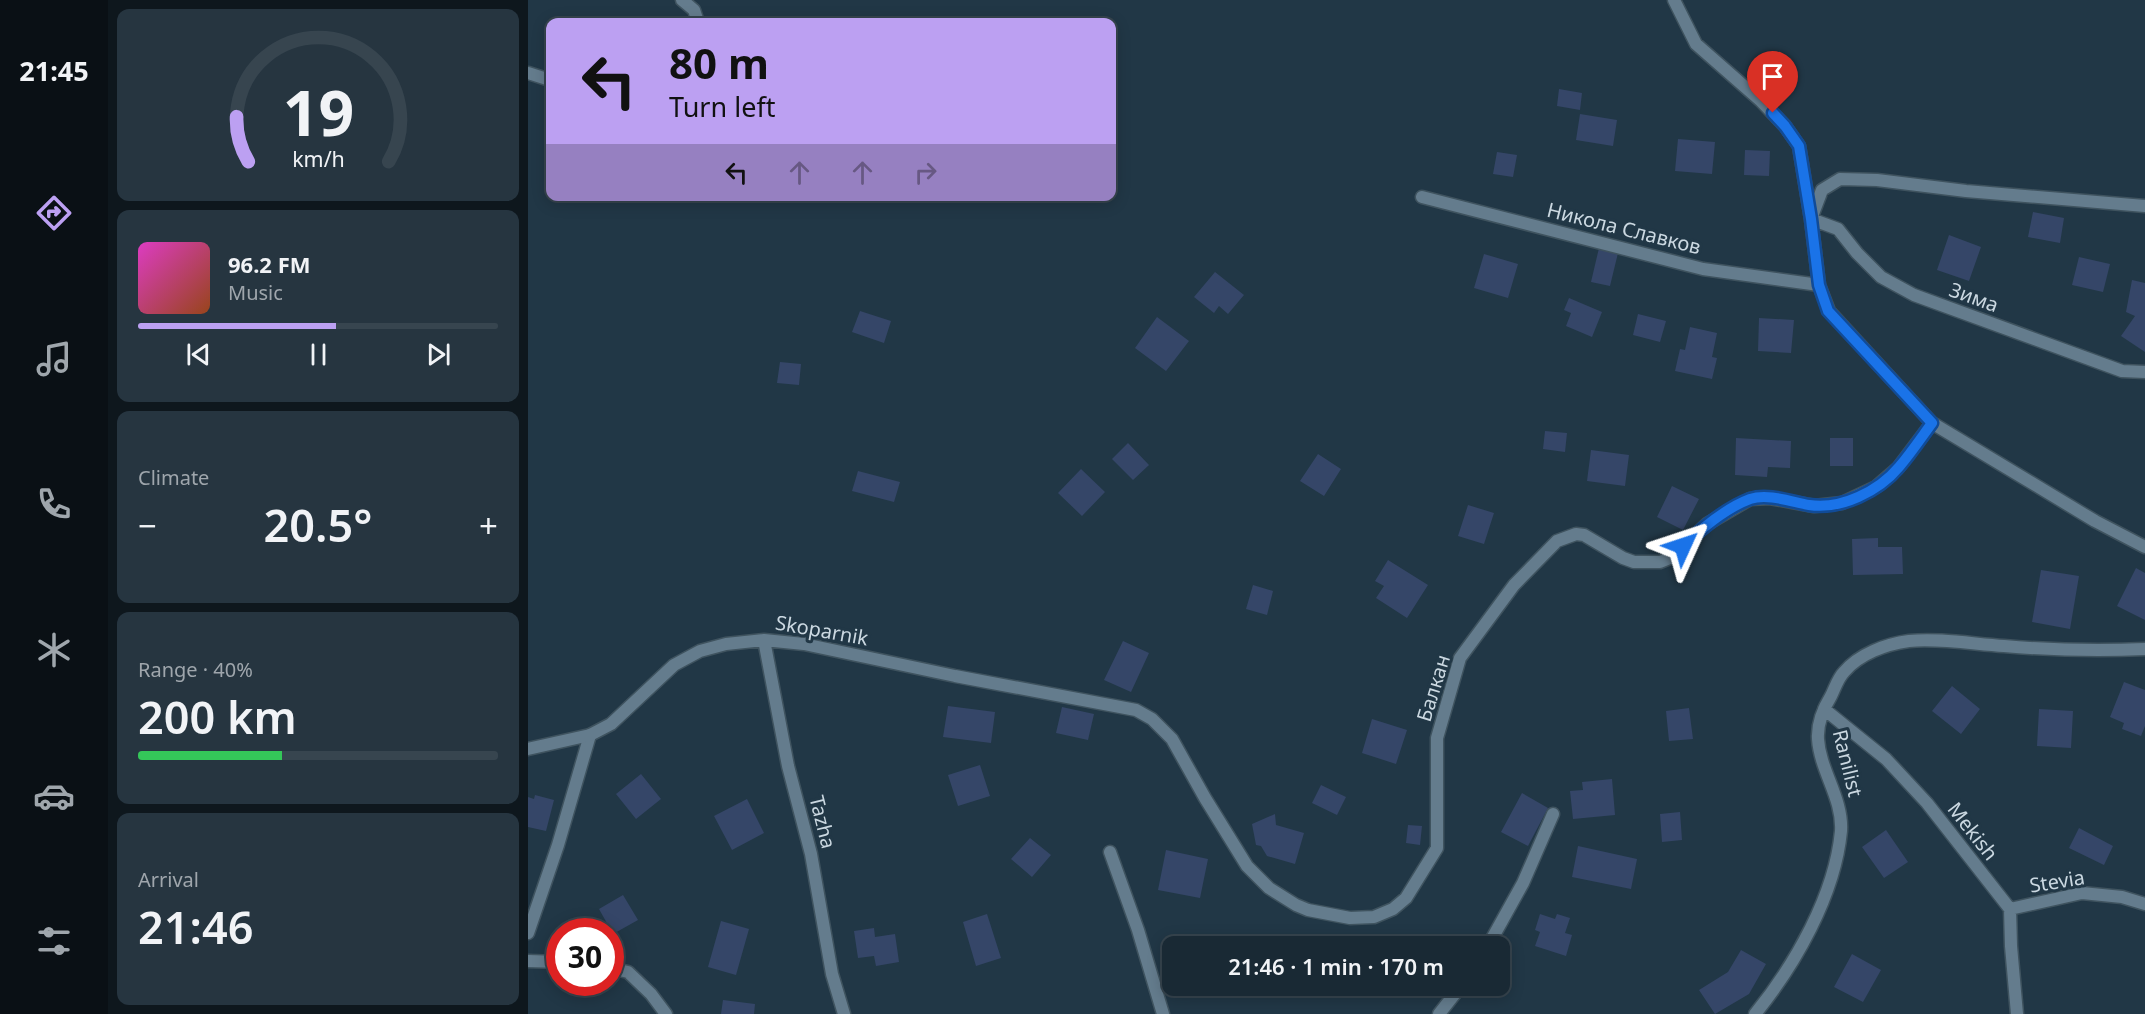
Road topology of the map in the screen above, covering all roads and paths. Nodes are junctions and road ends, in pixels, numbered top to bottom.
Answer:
1 (682, 0) edge
2 (1674, 0) edge
3 (697, 18) edge
4 (528, 73) edge
5 (546, 79) edge
6 (1422, 197) dead end
7 (2145, 206) edge
8 (1811, 219) junction
9 (1819, 285) junction
10 (2145, 372) edge
11 (1932, 423) junction
12 (2145, 547) edge
13 (764, 640) junction
14 (2145, 649) edge
15 (1824, 709) junction
16 (1165, 731) joint
17 (590, 735) junction
18 (528, 749) edge
19 (1553, 814) dead end
20 (1110, 852) dead end
21 (2145, 904) edge
22 (2010, 909) junction
23 (528, 933) edge
24 (1494, 936) edge
25 (528, 961) edge
26 (546, 962) edge
27 (624, 971) edge
28 (1453, 996) edge
29 (666, 1014) edge
30 (844, 1014) edge
31 (1163, 1014) edge
32 (1439, 1014) edge
33 (1755, 1014) edge
34 (2017, 1014) edge

1 - 3 street
2 - 8 street
4 - 5 street
6 - 9 street, Никола Славков
7 - 8 street
8 - 9 street
8 - 10 street, Зима
9 - 11 street
11 - 12 street
11 - 16 street, Балкан
13 - 16 street, Skoparnik
13 - 17 street, Skoparnik
13 - 30 street, Tazha
14 - 15 street, Ranilist
15 - 22 street, Mekish
15 - 33 street, Ranilist
17 - 18 street, Skoparnik
17 - 23 street
19 - 24 street
20 - 31 street
21 - 22 street, Stevia
22 - 34 street
25 - 26 street
27 - 29 street
28 - 32 street

